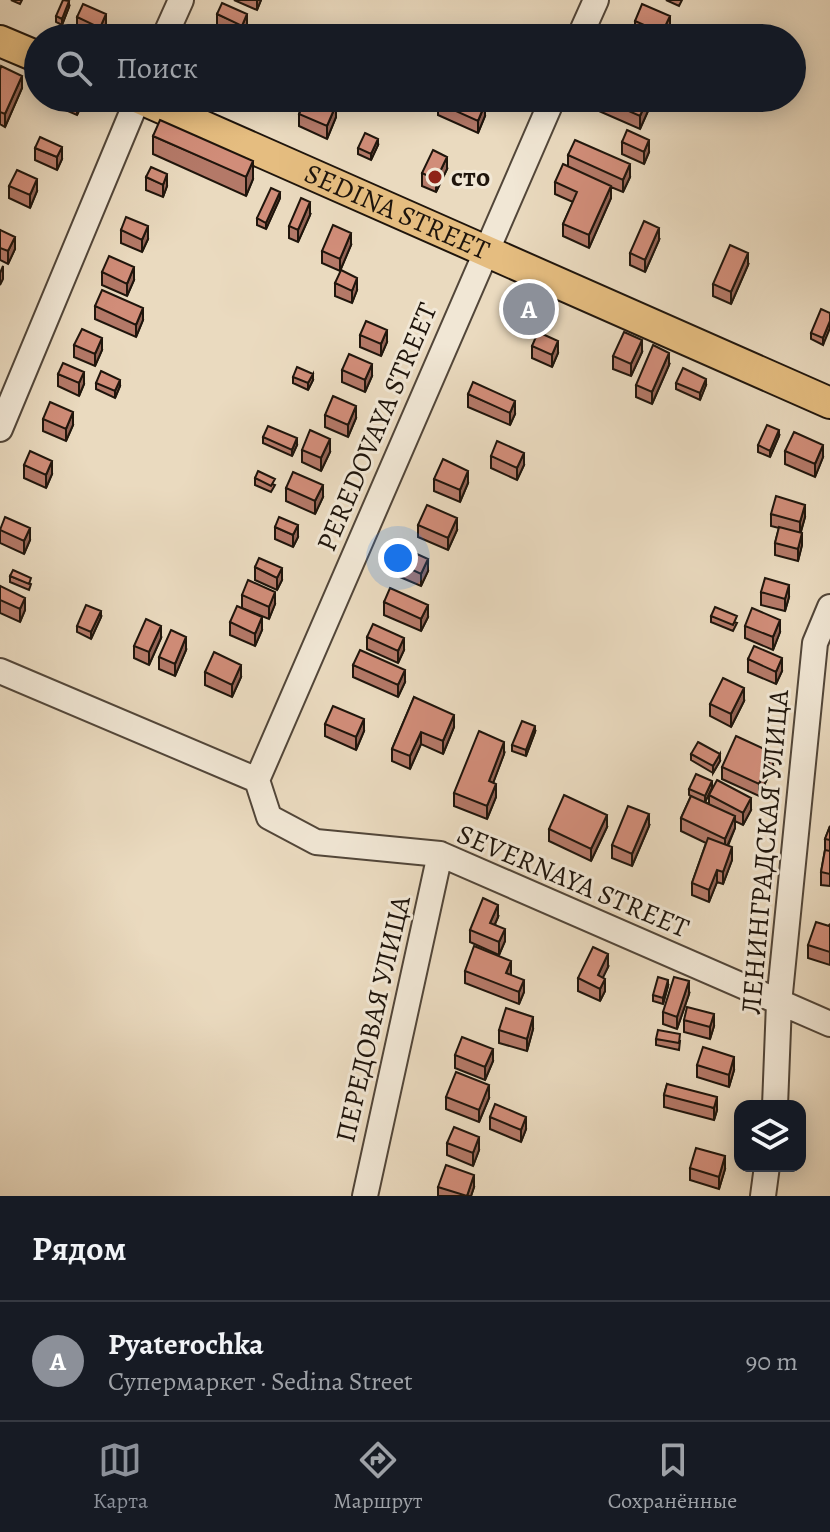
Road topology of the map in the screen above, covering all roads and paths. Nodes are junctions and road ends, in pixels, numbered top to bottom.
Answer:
1 (181, 0) edge
2 (596, 0) edge
3 (170, 24) edge
4 (585, 24) edge
5 (0, 41) edge
6 (24, 51) edge
7 (132, 112) edge
8 (170, 112) edge
9 (547, 112) edge
10 (487, 250) junction
11 (830, 403) edge
12 (0, 429) edge
13 (830, 607) edge
14 (0, 671) edge
15 (257, 780) junction
16 (440, 854) junction
17 (779, 1003) junction
18 (830, 1024) edge
19 (775, 1100) edge
20 (766, 1172) edge
21 (365, 1196) edge
22 (763, 1196) edge

1 - 3 street
2 - 4 street
5 - 6 main road
7 - 12 street
8 - 10 main road, SEDINA STREET
9 - 10 street, PEREDOVAYA STREET
10 - 11 main road, SEDINA STREET
10 - 15 street, PEREDOVAYA STREET
13 - 17 street, ЛЕНИНГРАДСКАЯ УЛИЦА
14 - 15 street
15 - 16 street, SEVERNAYA STREET
16 - 17 street, SEVERNAYA STREET
16 - 21 street, ПЕРЕДОВАЯ УЛИЦА
17 - 18 street, SEVERNAYA STREET
17 - 19 street, ЛЕНИНГРАДСКАЯ УЛИЦА
20 - 22 street

